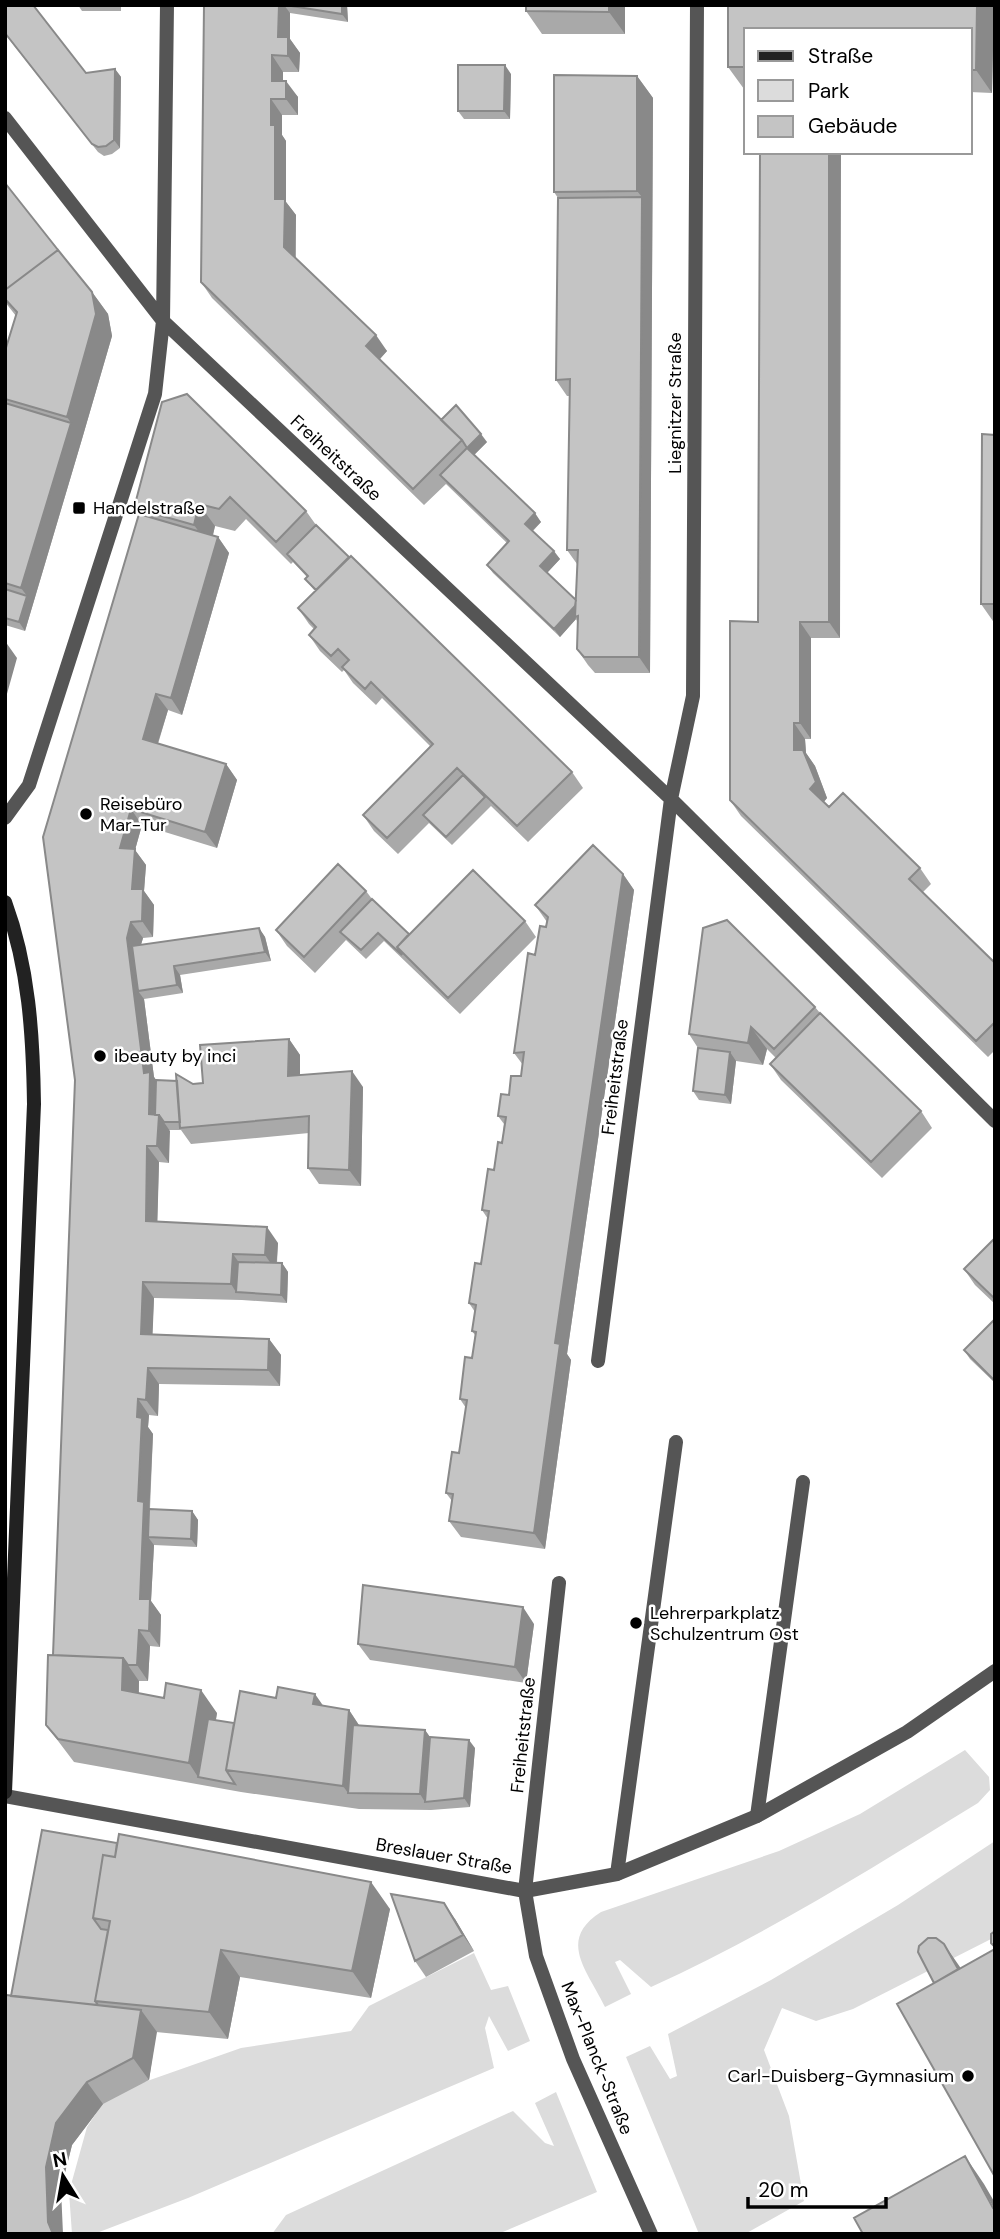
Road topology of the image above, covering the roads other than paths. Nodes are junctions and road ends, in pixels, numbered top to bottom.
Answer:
1 (167, 5) edge
2 (697, 5) edge
3 (5, 118) edge
4 (163, 321) junction
5 (671, 799) junction
6 (5, 818) edge
7 (5, 902) edge
8 (995, 1121) edge
9 (598, 1361) dead end
10 (677, 1442) dead end
11 (803, 1482) dead end
12 (559, 1583) dead end
13 (995, 1671) edge
14 (5, 1794) edge
15 (757, 1815) junction
16 (617, 1874) junction
17 (525, 1891) junction
18 (651, 2234) edge

1 - 4 street
2 - 5 street, Liegnitzer Straße
3 - 4 street, Freiheitstraße
4 - 5 street, Freiheitstraße
4 - 6 street
5 - 8 street, Freiheitstraße
5 - 9 street, Freiheitstraße
7 - 14 street
10 - 16 street
11 - 15 street
12 - 17 street, Freiheitstraße
13 - 15 street, Breslauer Straße
14 - 17 street, Breslauer Straße
15 - 16 street, Breslauer Straße
16 - 17 street, Breslauer Straße
17 - 18 street, Max-Planck-Straße

